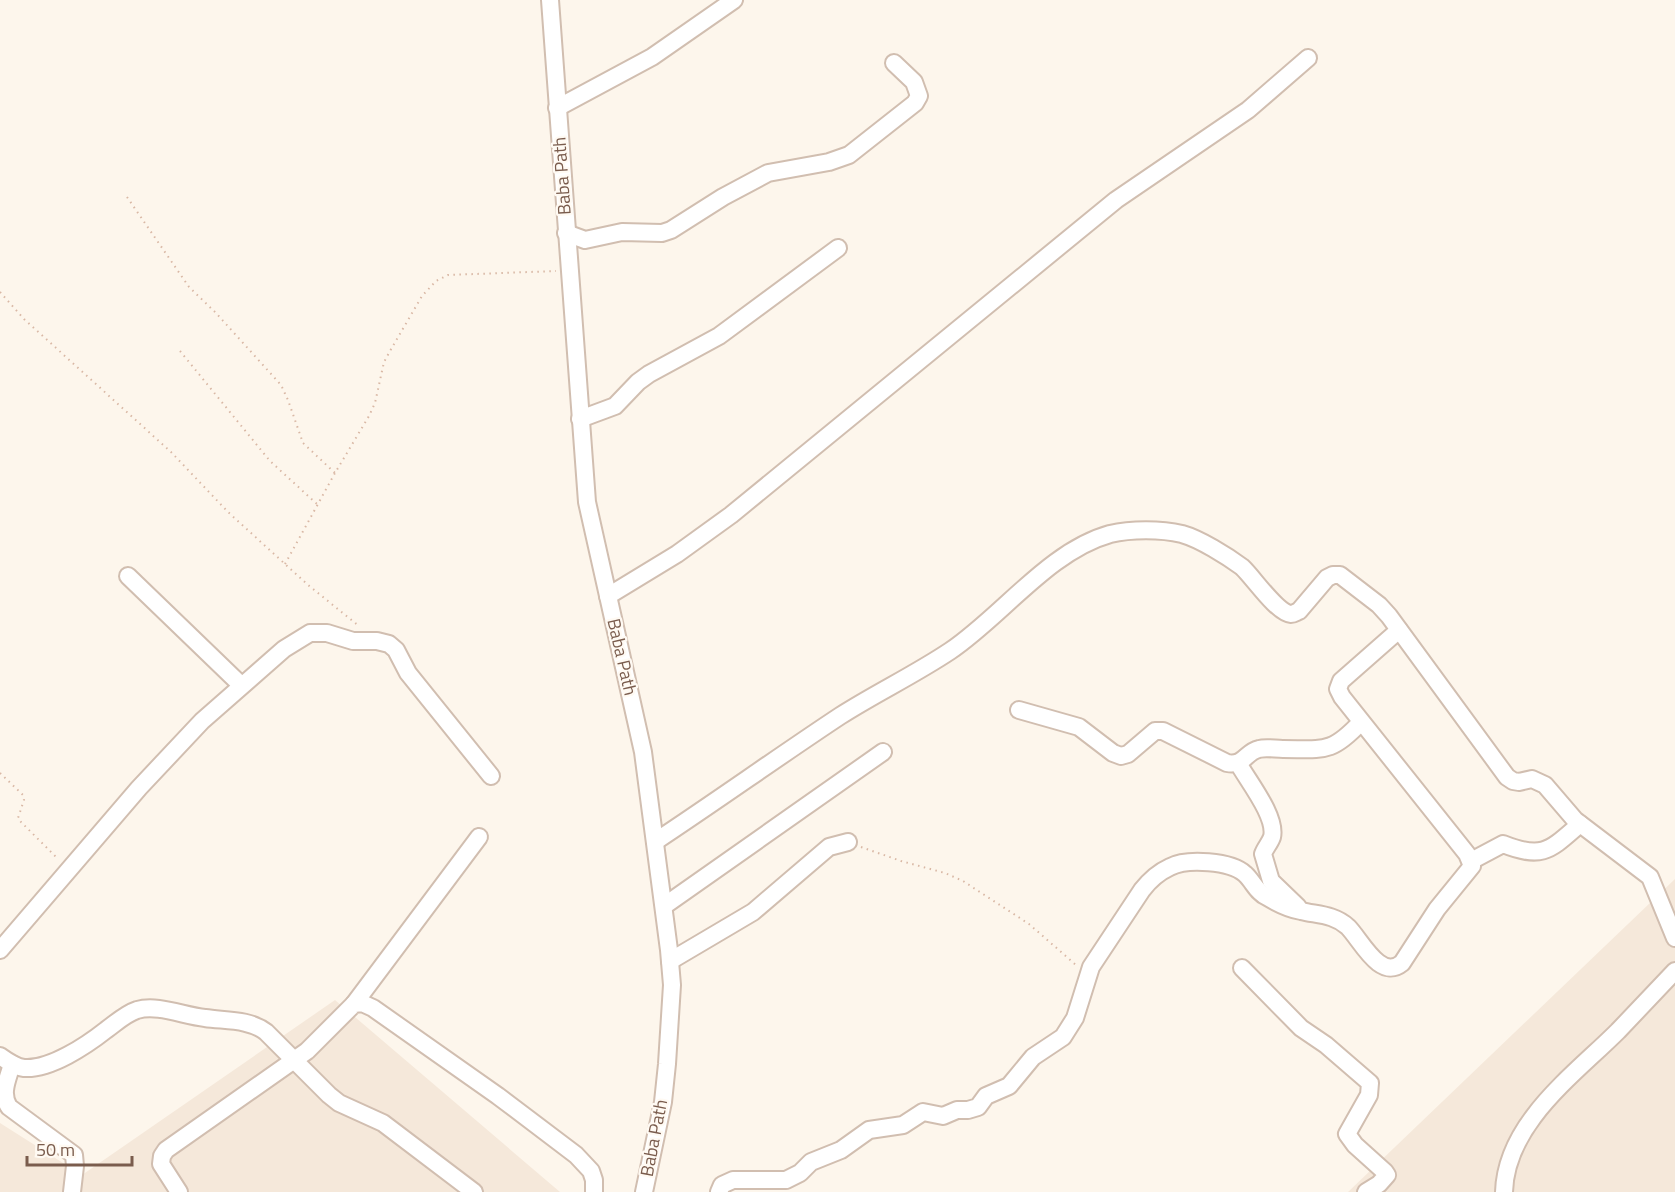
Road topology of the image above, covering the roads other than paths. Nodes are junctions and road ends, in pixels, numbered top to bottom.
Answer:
1 (550, 0) edge
2 (734, 0) edge
3 (1308, 58) dead end
4 (894, 63) dead end
5 (558, 114) junction
6 (566, 233) junction
7 (838, 248) dead end
8 (580, 419) junction
9 (128, 576) dead end
10 (608, 596) junction
11 (1399, 630) junction
12 (241, 685) junction
13 (1019, 710) dead end
14 (1361, 722) junction
15 (883, 752) dead end
16 (1238, 763) junction
17 (491, 776) dead end
18 (1580, 824) junction
19 (479, 837) dead end
20 (656, 841) junction
21 (848, 842) road end
22 (1471, 861) junction
23 (664, 906) junction
24 (1303, 912) junction
25 (1675, 938) edge
26 (0, 950) edge
27 (670, 960) junction
28 (1242, 968) dead end
29 (1675, 971) edge
30 (354, 1004) junction
31 (6, 1060) edge
32 (294, 1060) junction
33 (2, 1091) edge
34 (72, 1192) edge
35 (179, 1192) edge
36 (474, 1192) edge
37 (594, 1192) edge
38 (644, 1192) edge
39 (719, 1192) edge
40 (1366, 1192) edge
41 (1504, 1192) edge

1 - 5 street, Baba Path
2 - 5 street
3 - 10 street
4 - 6 street
5 - 6 street, Baba Path
6 - 8 street, Baba Path
7 - 8 street
8 - 10 street, Baba Path
9 - 12 street
10 - 20 street, Baba Path
11 - 14 street
11 - 18 street
11 - 20 street
12 - 17 street
12 - 26 street
13 - 16 street
14 - 16 street
14 - 22 street
15 - 23 street
16 - 24 street
18 - 22 street
18 - 25 street
19 - 30 street
20 - 23 street, Baba Path
21 - 27 street
22 - 24 street
23 - 27 street, Baba Path
24 - 39 street
27 - 38 street, Baba Path
28 - 40 street
29 - 41 street
30 - 32 street
30 - 37 street
31 - 32 street
31 - 33 street
32 - 35 street
32 - 36 street
33 - 34 street

